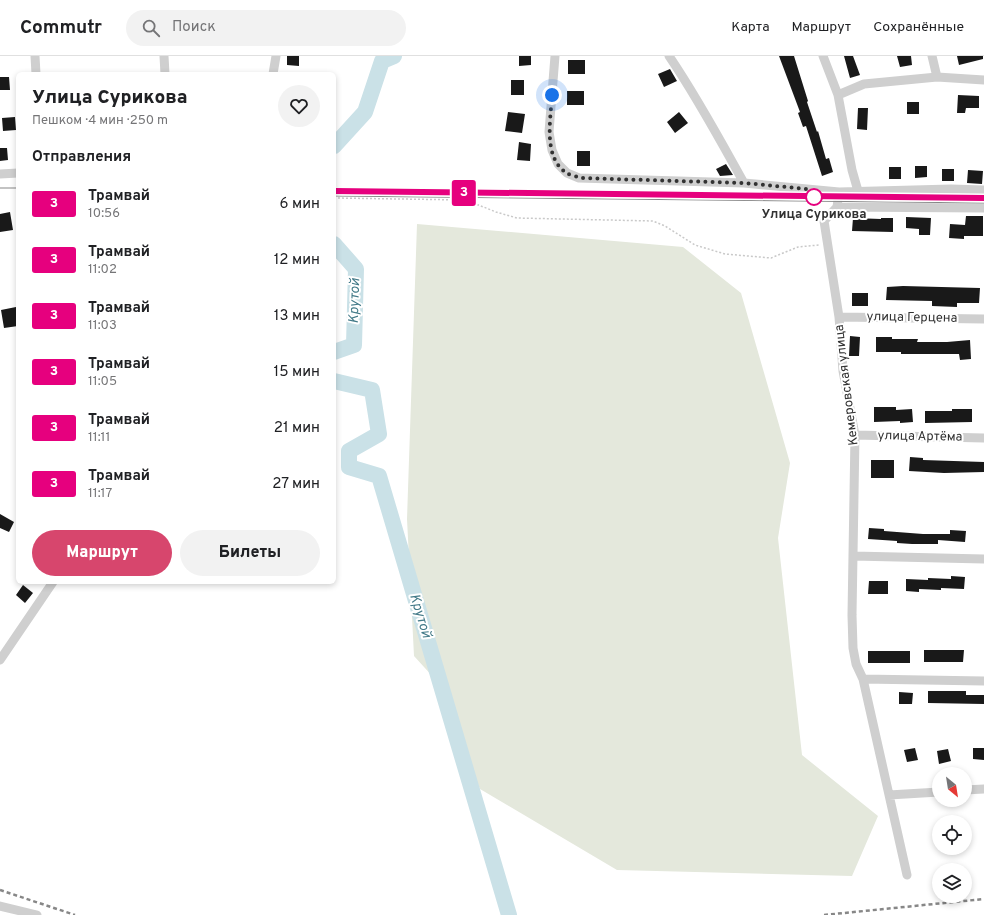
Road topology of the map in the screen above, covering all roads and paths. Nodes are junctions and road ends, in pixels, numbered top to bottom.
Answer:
1 (35, 56) edge
2 (164, 56) edge
3 (276, 56) edge
4 (555, 56) edge
5 (669, 56) edge
6 (823, 56) edge
7 (932, 56) edge
8 (36, 72) edge
9 (165, 72) edge
10 (273, 72) edge
11 (937, 77) junction
12 (984, 80) edge
13 (838, 95) junction
14 (16, 173) edge
15 (0, 174) edge
16 (744, 183) junction
17 (984, 190) edge
18 (858, 191) junction
19 (839, 192) junction
20 (336, 198) edge
21 (837, 207) junction
22 (984, 208) edge
23 (828, 245) junction
24 (839, 317) junction
25 (984, 319) edge
26 (855, 435) junction
27 (984, 438) edge
28 (853, 556) junction
29 (984, 558) edge
30 (52, 584) edge
31 (0, 660) edge
32 (863, 679) junction
33 (984, 681) edge
34 (984, 789) edge
35 (972, 790) edge
36 (932, 792) edge
37 (889, 795) junction
38 (907, 875) dead end
39 (0, 906) edge
40 (37, 915) edge

1 - 8 street
2 - 9 street
3 - 10 street
4 - 16 street
5 - 16 street
6 - 13 street
7 - 11 street
11 - 12 street
11 - 13 street
13 - 18 street
14 - 15 street
16 - 19 street
17 - 18 street
18 - 19 street
19 - 21 street
20 - 23 path
21 - 22 street
21 - 23 street, Кемеровская улица
23 - 24 street, Кемеровская улица
24 - 25 street, улица Герцена
24 - 26 street, Кемеровская улица
26 - 27 street, улица Артёма
26 - 28 street, Кемеровская улица
28 - 29 street
28 - 32 street, Кемеровская улица
30 - 31 street
32 - 33 street
32 - 37 street, Кемеровская улица
34 - 35 street
36 - 37 street
37 - 38 street, Кемеровская улица
39 - 40 street

